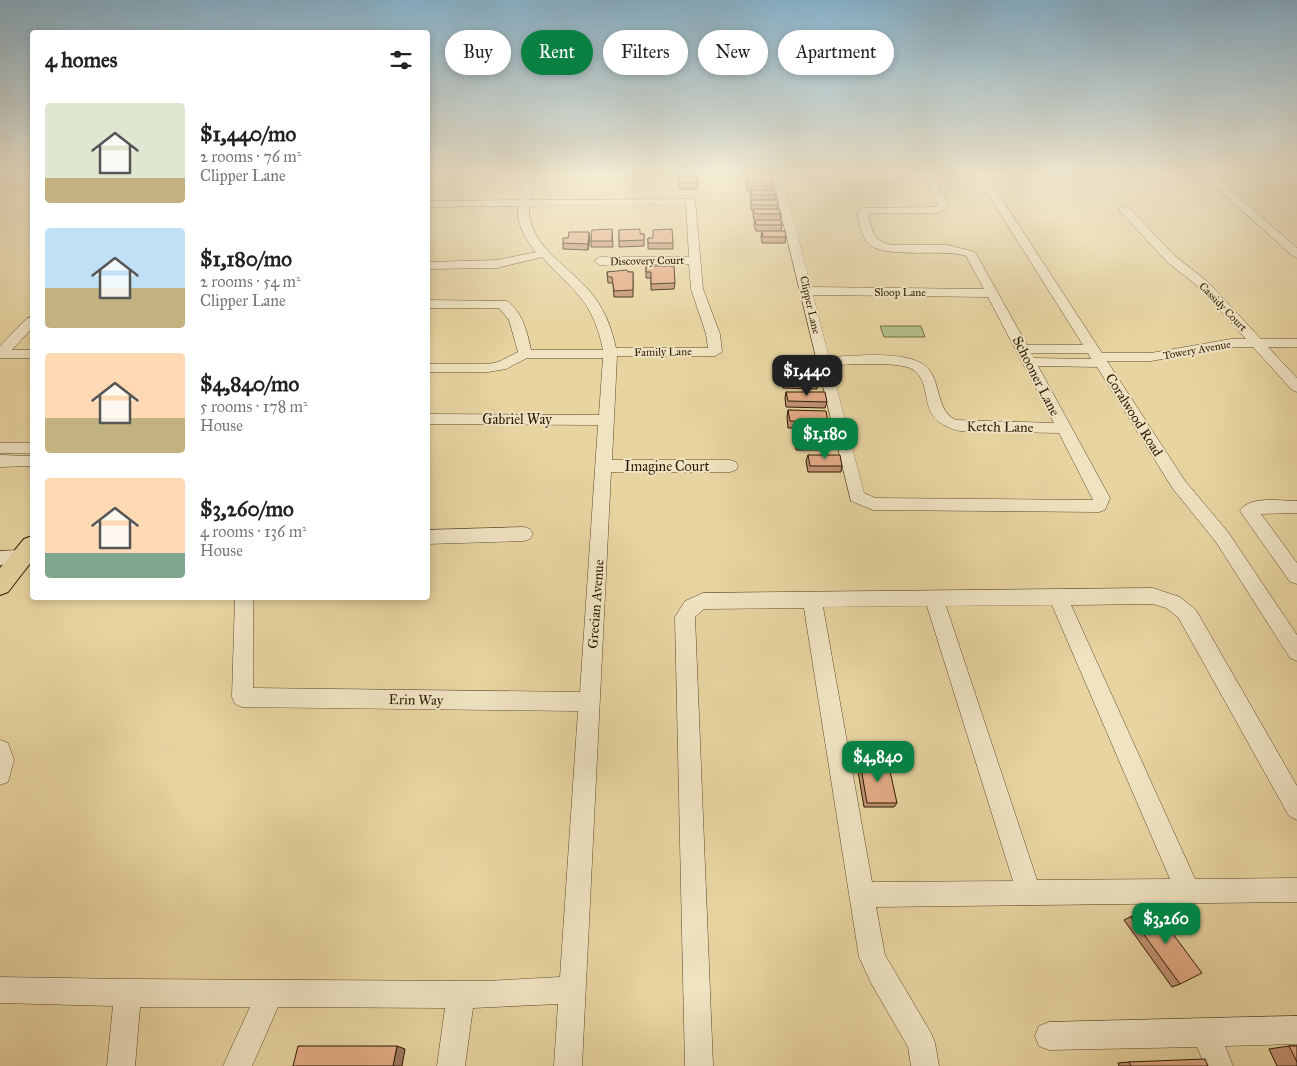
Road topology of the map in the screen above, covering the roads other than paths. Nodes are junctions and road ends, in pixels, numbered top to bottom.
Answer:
1 (524, 222) edge
2 (692, 222) edge
3 (789, 222) edge
4 (865, 222) edge
5 (1011, 222) edge
6 (1136, 222) edge
7 (1260, 222) edge
8 (545, 253) junction
9 (1297, 254) edge
10 (695, 260) junction
11 (600, 261) dead end
12 (430, 266) edge
13 (807, 291) junction
14 (993, 293) junction
15 (430, 304) edge
16 (30, 323) edge
17 (1258, 343) junction
18 (1297, 343) edge
19 (1022, 349) junction
20 (610, 353) junction
21 (0, 354) edge
22 (30, 354) edge
23 (525, 354) junction
24 (1097, 356) junction
25 (823, 361) junction
26 (1029, 362) junction
27 (430, 368) edge
28 (1297, 387) edge
29 (430, 419) edge
30 (607, 420) junction
31 (1063, 428) junction
32 (0, 448) edge
33 (30, 448) edge
34 (0, 461) edge
35 (30, 461) edge
36 (604, 466) junction
37 (730, 466) dead end
38 (857, 497) joint
39 (1297, 507) edge
40 (524, 534) dead end
41 (430, 537) edge
42 (28, 551) edge
43 (0, 558) edge
44 (1297, 576) edge
45 (0, 585) edge
46 (1058, 597) junction
47 (934, 598) junction
48 (244, 600) edge
49 (812, 600) junction
50 (0, 601) edge
51 (1297, 652) edge
52 (590, 702) junction
53 (0, 751) edge
54 (0, 774) edge
55 (1297, 808) edge
56 (1297, 890) edge
57 (1188, 891) junction
58 (1029, 893) junction
59 (862, 895) junction
60 (0, 990) edge
61 (572, 990) junction
62 (128, 993) junction
63 (270, 994) junction
64 (461, 994) junction
65 (1297, 1030) edge
66 (1205, 1033) junction
67 (1048, 1036) dead end
68 (121, 1066) edge
69 (237, 1066) edge
70 (451, 1066) edge
71 (568, 1066) edge
72 (699, 1066) edge
73 (926, 1066) edge
74 (1219, 1066) edge

1 - 8 street, Grecian Avenue
2 - 10 street
3 - 13 street, Clipper Lane
4 - 14 street, Schooner Lane
5 - 24 street, Coralwood Road
6 - 17 street, Cassidy Court
7 - 9 street
8 - 12 street
8 - 20 street, Grecian Avenue
10 - 11 street, Discovery Court
10 - 20 street, Family Lane
13 - 14 street, Sloop Lane
13 - 25 street, Clipper Lane
14 - 19 street, Schooner Lane
15 - 23 street
16 - 21 street
17 - 18 street, Towery Avenue
17 - 24 street, Towery Avenue
17 - 28 street, Cassidy Court
19 - 24 street, Towery Avenue
19 - 26 street, Schooner Lane
20 - 23 street, Family Lane
20 - 30 street, Grecian Avenue
21 - 22 street
23 - 27 street
24 - 26 street, Towery Avenue
24 - 51 street, Coralwood Road
25 - 31 street, Ketch Lane
25 - 38 street, Clipper Lane
26 - 31 street, Schooner Lane
29 - 30 street, Gabriel Way
30 - 36 street, Grecian Avenue
31 - 38 street, Schooner Lane
32 - 33 street
34 - 35 street
36 - 37 street, Imagine Court
36 - 52 street, Grecian Avenue
39 - 44 street
40 - 41 street
42 - 43 street
42 - 45 main road
42 - 50 main road
46 - 47 street
46 - 55 street
46 - 57 street
47 - 49 street
47 - 58 street
48 - 52 street, Erin Way
49 - 59 street
49 - 72 street
52 - 61 street, Grecian Avenue
53 - 54 street
56 - 57 street
57 - 58 street
58 - 59 street
59 - 73 street
60 - 62 street
61 - 64 street
61 - 71 street, Grecian Avenue
62 - 63 street
62 - 68 street
63 - 64 street
63 - 69 street
64 - 70 street
65 - 66 street
66 - 67 street
66 - 74 street

